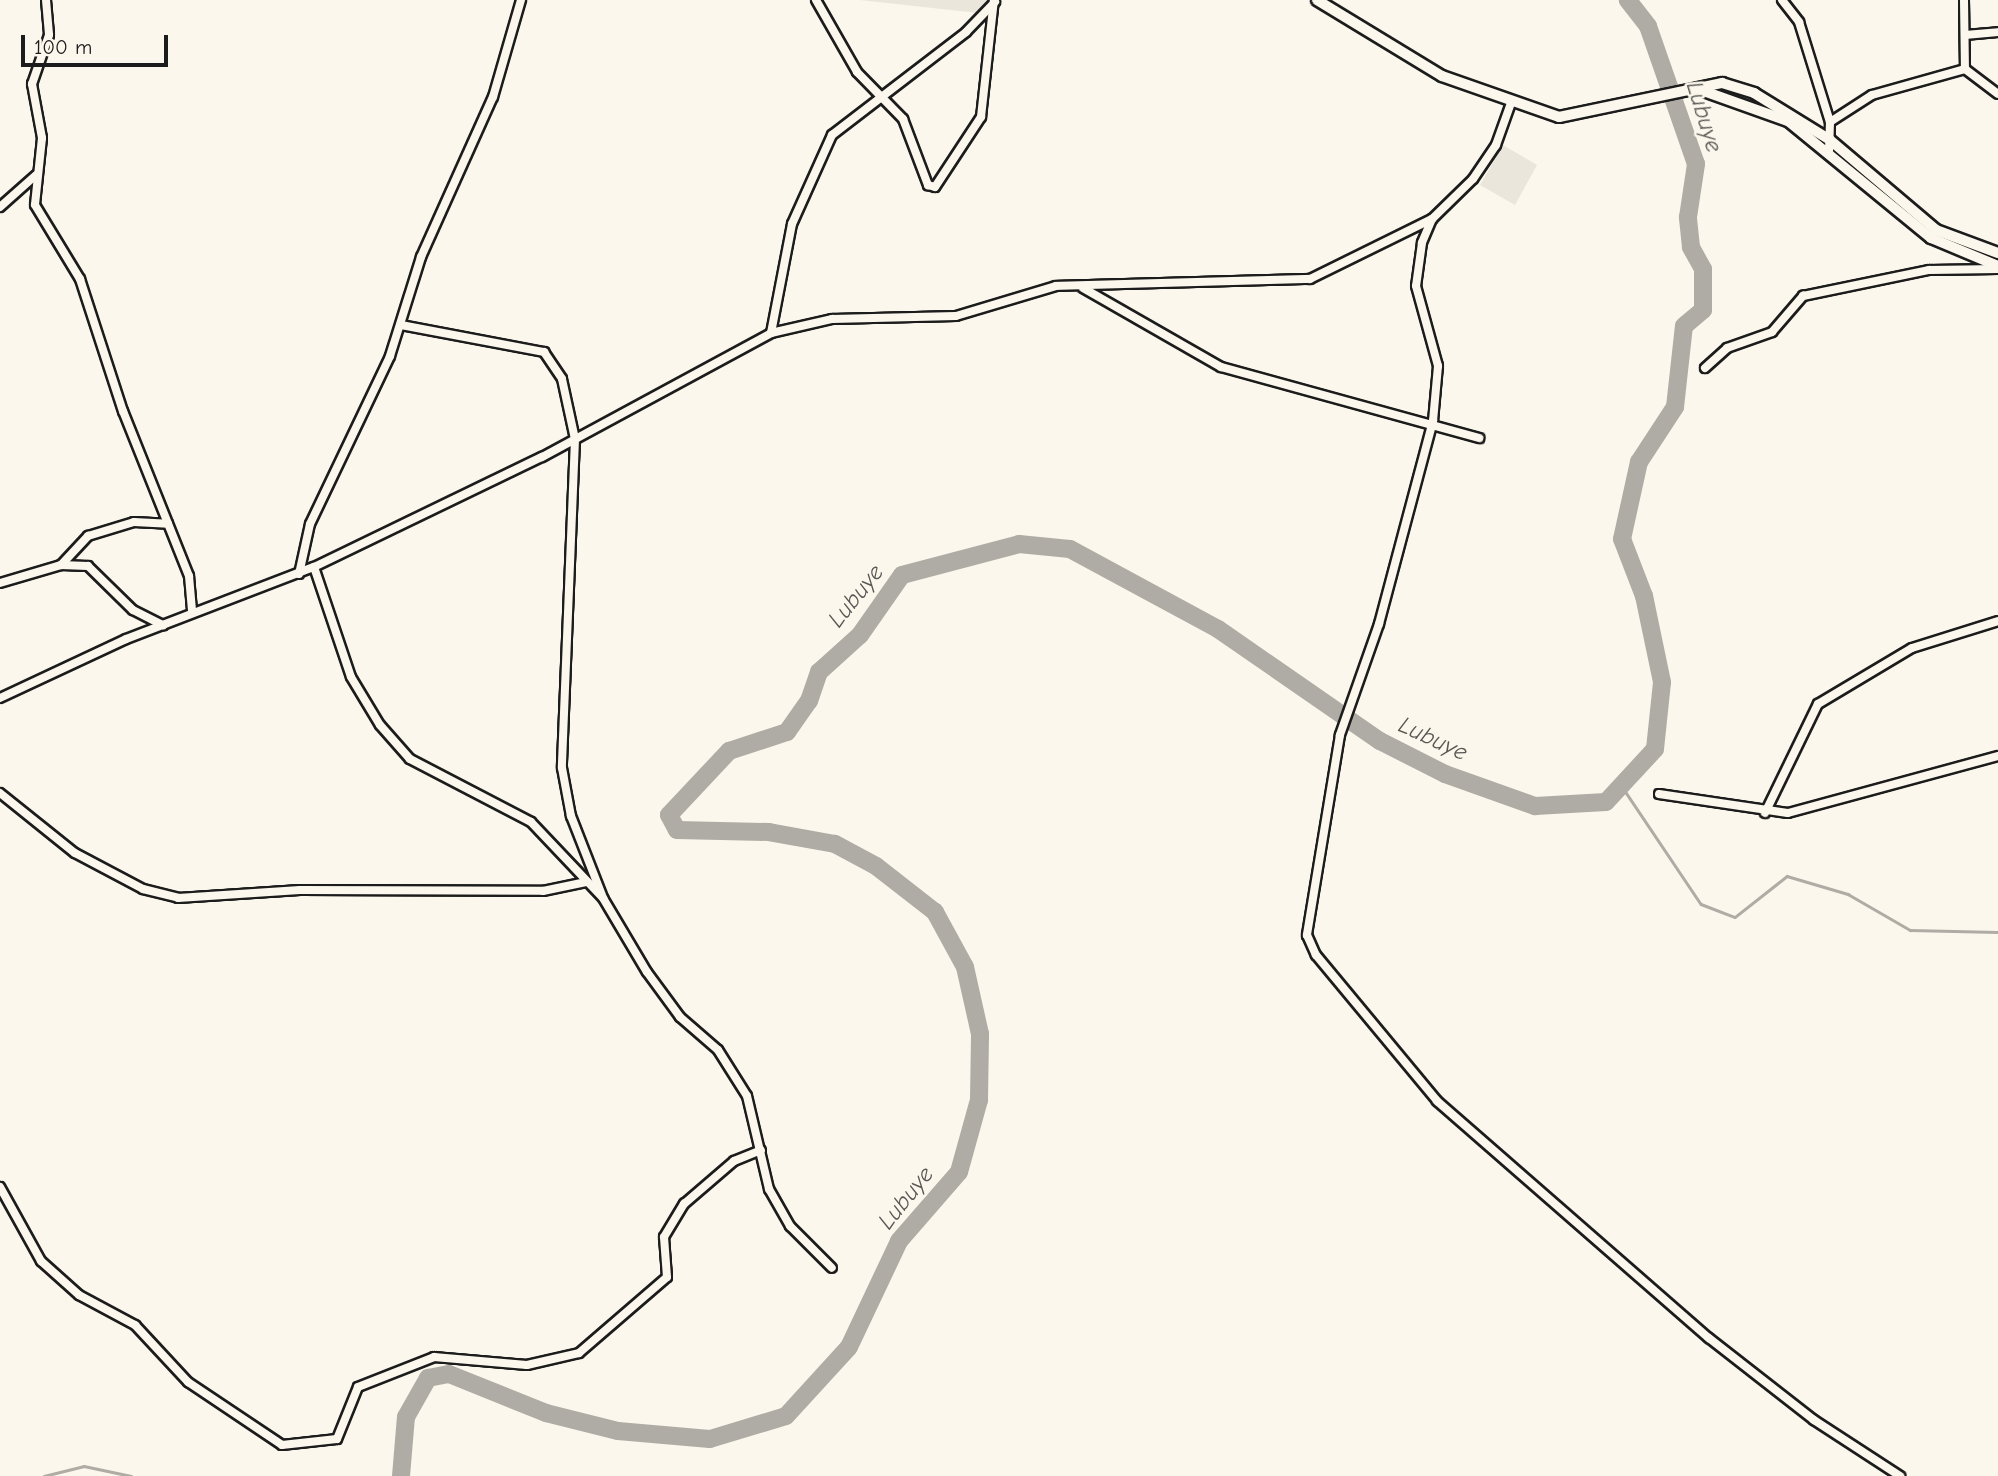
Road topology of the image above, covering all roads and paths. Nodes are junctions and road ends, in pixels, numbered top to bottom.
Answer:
1 (46, 0) edge
2 (521, 0) edge
3 (816, 0) edge
4 (1317, 0) edge
5 (1782, 0) edge
6 (1964, 0) edge
7 (995, 1) edge
8 (1998, 32) edge
9 (1965, 35) junction
10 (1965, 69) junction
11 (884, 93) junction
12 (1998, 94) edge
13 (1511, 103) junction
14 (1830, 122) junction
15 (1830, 146) junction
16 (36, 175) junction
17 (0, 207) edge
18 (1432, 219) junction
19 (1998, 253) edge
20 (1998, 267) edge
21 (1082, 288) junction
22 (401, 325) junction
23 (771, 333) junction
24 (1705, 368) dead end
25 (1433, 421) junction
26 (1479, 438) dead end
27 (575, 439) junction
28 (168, 524) junction
29 (61, 565) junction
30 (314, 567) junction
31 (299, 574) junction
32 (0, 583) edge
33 (192, 613) junction
34 (1998, 621) edge
35 (163, 625) junction
36 (0, 698) edge
37 (1998, 756) edge
38 (0, 793) edge
39 (1659, 794) dead end
40 (1765, 813) junction
41 (586, 882) junction
42 (603, 898) junction
43 (761, 1150) junction
44 (0, 1187) edge
45 (832, 1268) dead end
46 (1900, 1476) edge

1 - 16 street
2 - 22 street
3 - 11 street
4 - 13 street
5 - 14 street
6 - 9 street
7 - 11 street
7 - 11 street
8 - 9 street
9 - 10 street
10 - 12 street
10 - 14 street
11 - 23 street
13 - 15 street
13 - 18 street
14 - 15 street
15 - 19 street
15 - 20 street
16 - 17 street
16 - 28 street
18 - 21 street
18 - 25 street
20 - 24 street
21 - 23 street
21 - 25 street
22 - 27 street
22 - 31 street
23 - 27 street
25 - 26 street
25 - 46 street
27 - 30 street
27 - 42 street
28 - 29 street
28 - 33 street
29 - 32 street
29 - 35 street
30 - 31 street
30 - 41 street
31 - 33 street
33 - 35 street
34 - 40 street
35 - 36 street
37 - 40 street
38 - 41 street
39 - 40 street
41 - 42 street
42 - 43 street
43 - 44 street
43 - 45 street

